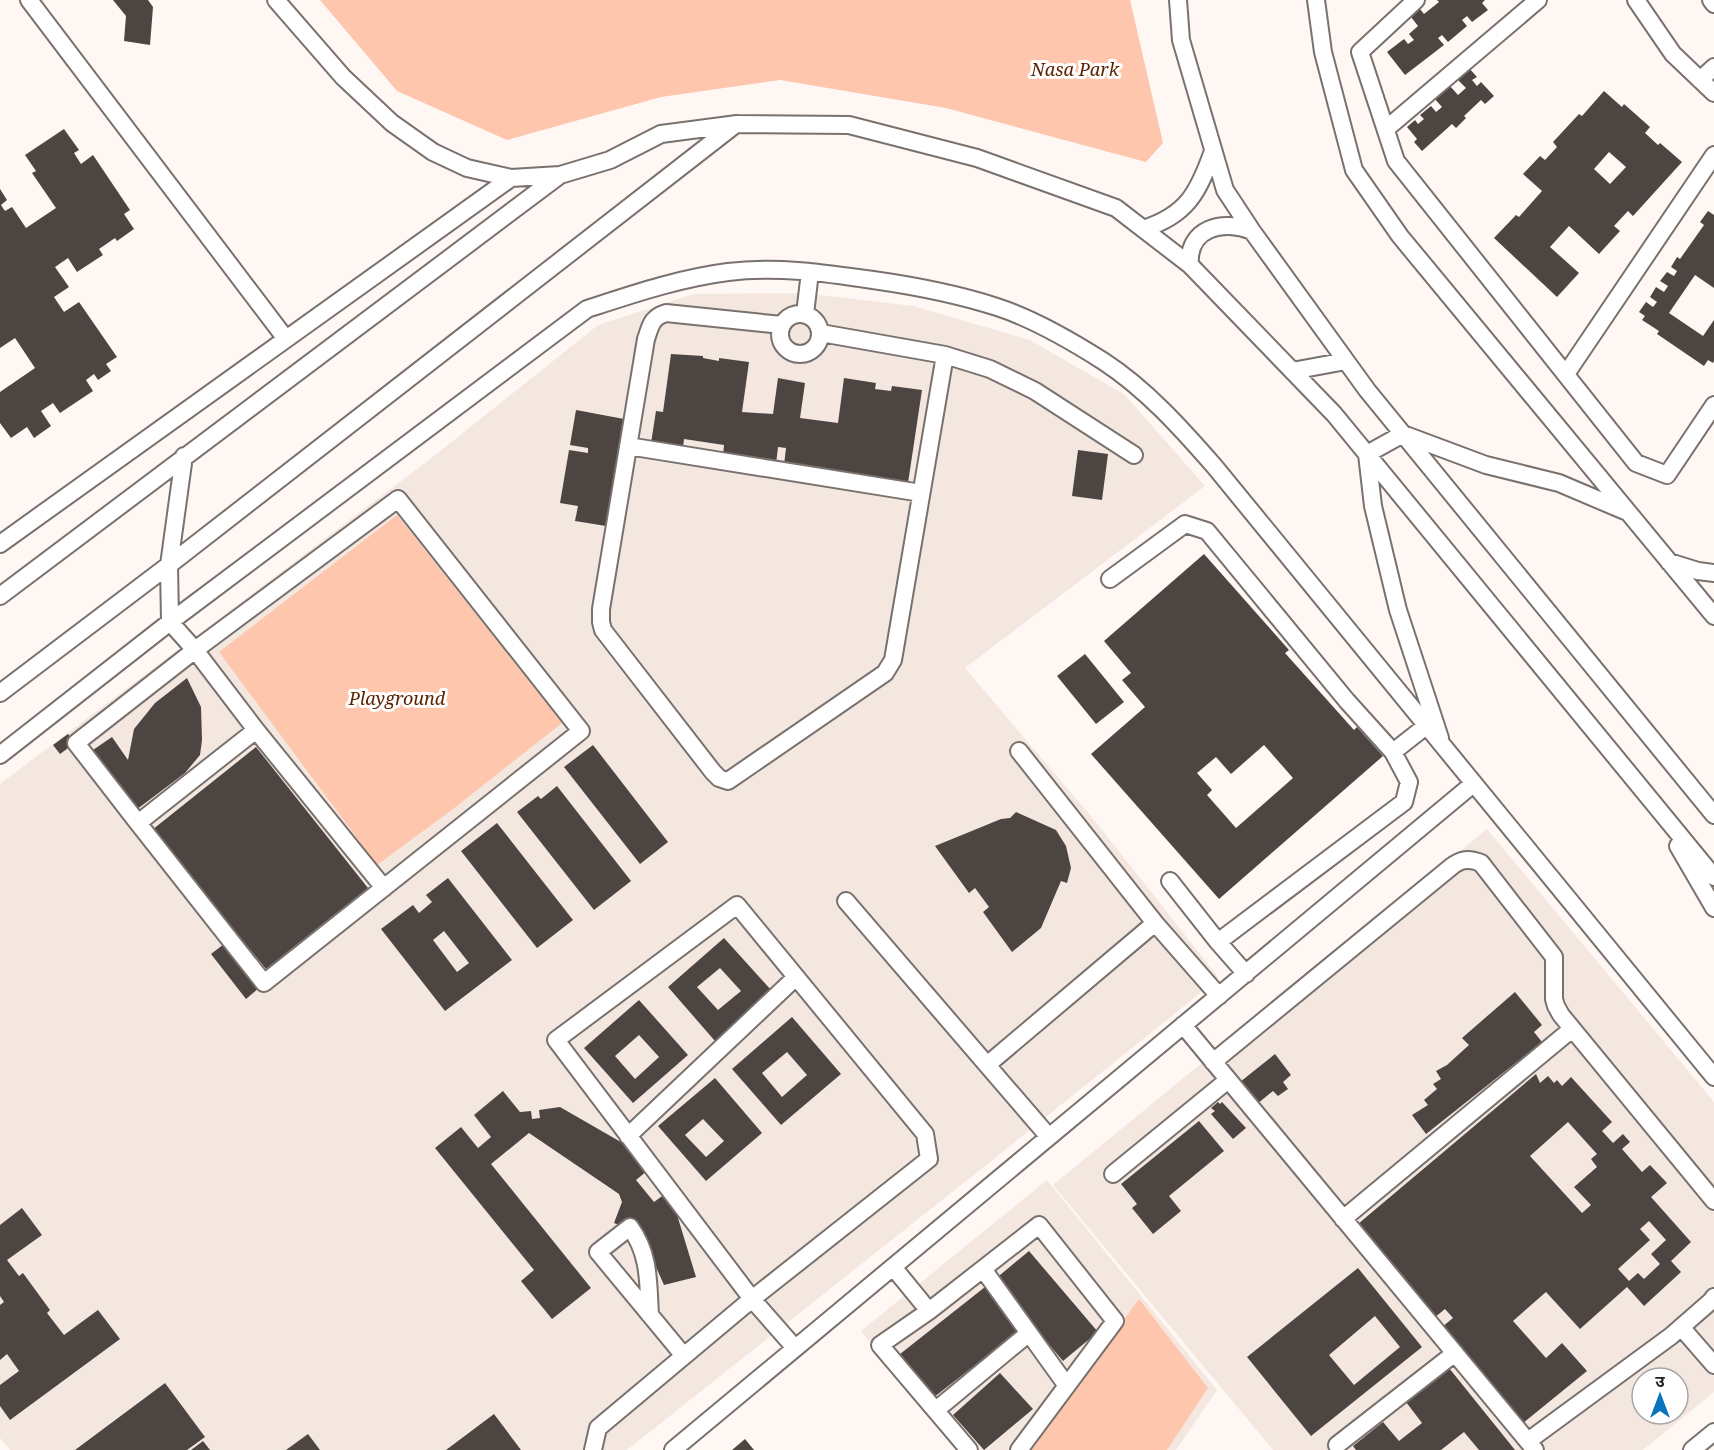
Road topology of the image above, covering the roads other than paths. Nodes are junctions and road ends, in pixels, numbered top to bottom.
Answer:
1 (29, 0) edge
2 (276, 0) edge
3 (1178, 0) edge
4 (1316, 0) edge
5 (1416, 0) edge
6 (1538, 0) edge
7 (1636, 0) edge
8 (1711, 0) edge
9 (1714, 4) edge
10 (1714, 67) edge
11 (1700, 80) junction
12 (1714, 93) edge
13 (737, 124) junction
14 (1386, 129) junction
15 (1213, 151) junction
16 (1714, 155) edge
17 (560, 176) junction
18 (511, 178) junction
19 (1143, 229) junction
20 (1252, 231) junction
21 (1190, 266) junction
22 (810, 272) junction
23 (805, 314) junction
24 (782, 325) junction
25 (821, 333) junction
26 (286, 339) junction
27 (945, 356) junction
28 (1347, 361) junction
29 (1292, 371) junction
30 (1566, 374) junction
31 (1714, 405) edge
32 (1404, 434) junction
33 (628, 447) junction
34 (1367, 454) junction
35 (1134, 455) dead end
36 (184, 456) junction
37 (921, 493) junction
38 (1629, 513) junction
39 (0, 543) edge
40 (1669, 562) junction
41 (169, 565) junction
42 (1714, 573) edge
43 (1110, 579) dead end
44 (0, 596) edge
45 (1714, 616) edge
46 (170, 622) junction
47 (195, 650) junction
48 (0, 693) edge
49 (1426, 726) junction
50 (256, 730) junction
51 (1443, 747) junction
52 (1019, 751) dead end
53 (1393, 752) junction
54 (0, 755) edge
55 (1682, 776) junction
56 (1473, 784) junction
57 (1651, 800) junction
58 (1714, 803) edge
59 (1714, 815) edge
60 (138, 823) junction
61 (1714, 877) edge
62 (1170, 881) dead end
63 (384, 888) junction
64 (846, 901) dead end
65 (1714, 908) edge
66 (1155, 923) junction
67 (1218, 942) junction
68 (1246, 974) junction
69 (795, 978) junction
70 (1219, 996) junction
71 (1183, 1025) junction
72 (1572, 1029) junction
73 (1213, 1062) junction
74 (987, 1065) junction
75 (1714, 1077) edge
76 (1228, 1080) junction
77 (628, 1137) junction
78 (1048, 1137) junction
79 (1113, 1174) dead end
80 (1714, 1201) edge
81 (1343, 1219) junction
82 (893, 1267) junction
83 (983, 1269) junction
84 (752, 1299) junction
85 (1713, 1301) edge
86 (929, 1311) junction
87 (650, 1315) junction
88 (1681, 1327) junction
89 (1029, 1333) junction
90 (795, 1348) junction
91 (1455, 1353) junction
92 (684, 1356) junction
93 (1714, 1365) edge
94 (1066, 1386) junction
95 (936, 1410) junction
96 (1714, 1432) edge
97 (1337, 1445) dead end
98 (1532, 1445) edge
99 (593, 1450) edge
100 (673, 1450) edge
101 (969, 1450) edge
102 (1018, 1450) edge
103 (1692, 1450) edge

1 - 26 street
2 - 18 street
3 - 15 street
4 - 38 street
5 - 14 street
6 - 14 street
7 - 11 street
8 - 9 street
10 - 11 street
11 - 12 street
13 - 17 street
13 - 19 street
13 - 41 street
14 - 30 street
15 - 19 street
15 - 20 street
16 - 30 street
17 - 18 street
17 - 36 street
18 - 26 street
19 - 21 street
20 - 21 street
20 - 28 street
21 - 29 street
22 - 23 street
22 - 46 street
22 - 49 street
23 - 24 street
23 - 25 street
24 - 25 street
24 - 33 street
25 - 27 street
26 - 39 street
27 - 35 street
27 - 37 street
28 - 29 street
28 - 32 street
29 - 34 street
30 - 31 street
32 - 34 street
32 - 38 street
32 - 55 street
33 - 37 street
33 - 37 street
34 - 51 street
34 - 57 street
36 - 41 street
36 - 44 street
38 - 40 street
40 - 42 street
40 - 45 street
41 - 46 street
41 - 48 street
43 - 53 street
46 - 47 street
46 - 54 street
47 - 50 street
47 - 60 street
47 - 63 street
49 - 51 street
49 - 53 street
50 - 60 street
50 - 63 street
51 - 56 street
52 - 66 street
53 - 67 street
55 - 58 street
55 - 59 street
56 - 68 street
56 - 75 street
57 - 61 street
57 - 65 street
60 - 63 street
62 - 67 street
64 - 74 street
66 - 70 street
66 - 74 street
67 - 68 street
68 - 70 street
69 - 77 street
69 - 77 street
69 - 84 street
70 - 71 street
71 - 73 street
71 - 78 street
72 - 73 street
72 - 80 street
72 - 81 street
73 - 76 street
74 - 78 street
76 - 79 street
76 - 81 street
77 - 84 street
78 - 82 street
81 - 91 street
82 - 86 street
82 - 90 street
83 - 86 street
83 - 89 street
83 - 94 street
84 - 90 street
84 - 92 street
85 - 88 street
86 - 95 street
87 - 87 street
87 - 92 street
88 - 93 street
88 - 98 street
89 - 94 street
89 - 95 street
90 - 100 street
91 - 97 street
91 - 98 street
92 - 99 street
94 - 102 street
95 - 101 street
96 - 103 street

